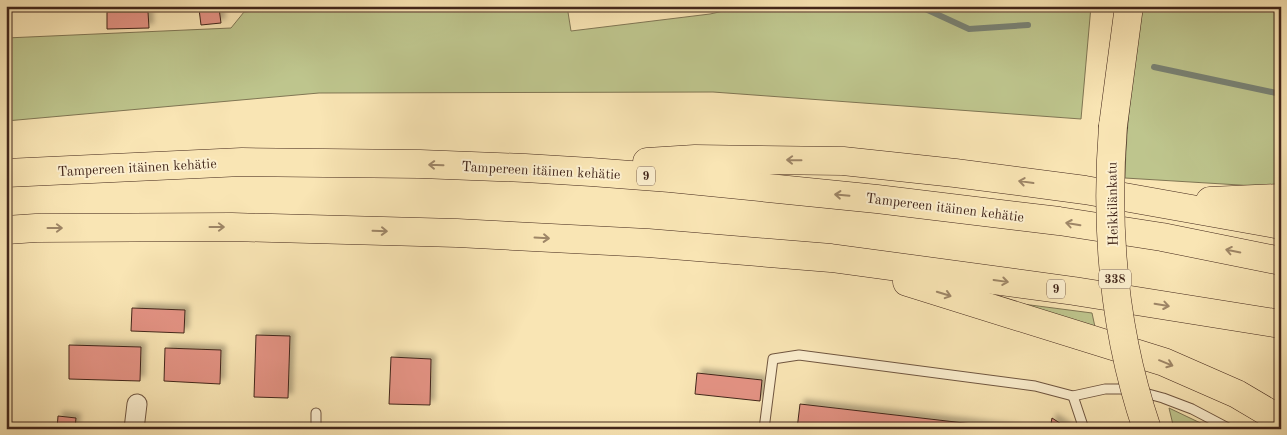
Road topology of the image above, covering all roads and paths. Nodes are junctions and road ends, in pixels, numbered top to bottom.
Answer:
1 (1129, 6) edge
2 (525, 168) junction
3 (6, 173) edge
4 (1281, 198) edge
5 (1161, 203) junction
6 (1281, 225) edge
7 (6, 230) edge
8 (831, 258) junction
9 (1281, 260) edge
10 (1281, 324) edge
11 (1073, 396) junction
12 (137, 404) dead end
13 (316, 413) dead end
14 (1281, 420) edge
15 (134, 429) edge
16 (316, 429) edge
17 (764, 429) edge
18 (1084, 429) edge
19 (1147, 429) edge
20 (1230, 429) edge

1 - 19 main road, Heikkilänkatu / 338, bridge
2 -> 3 main road, Tampereen itäinen kehätie / 9
5 -> 2 main road
9 -> 2 main road, Tampereen itäinen kehätie / 9
4 - 5 main road
5 - 6 main road
7 -> 8 main road, 9
8 -> 10 main road, 9
8 -> 14 main road
11 - 17 lane
11 - 18 lane
11 - 20 lane
12 - 15 street
13 - 16 lane

